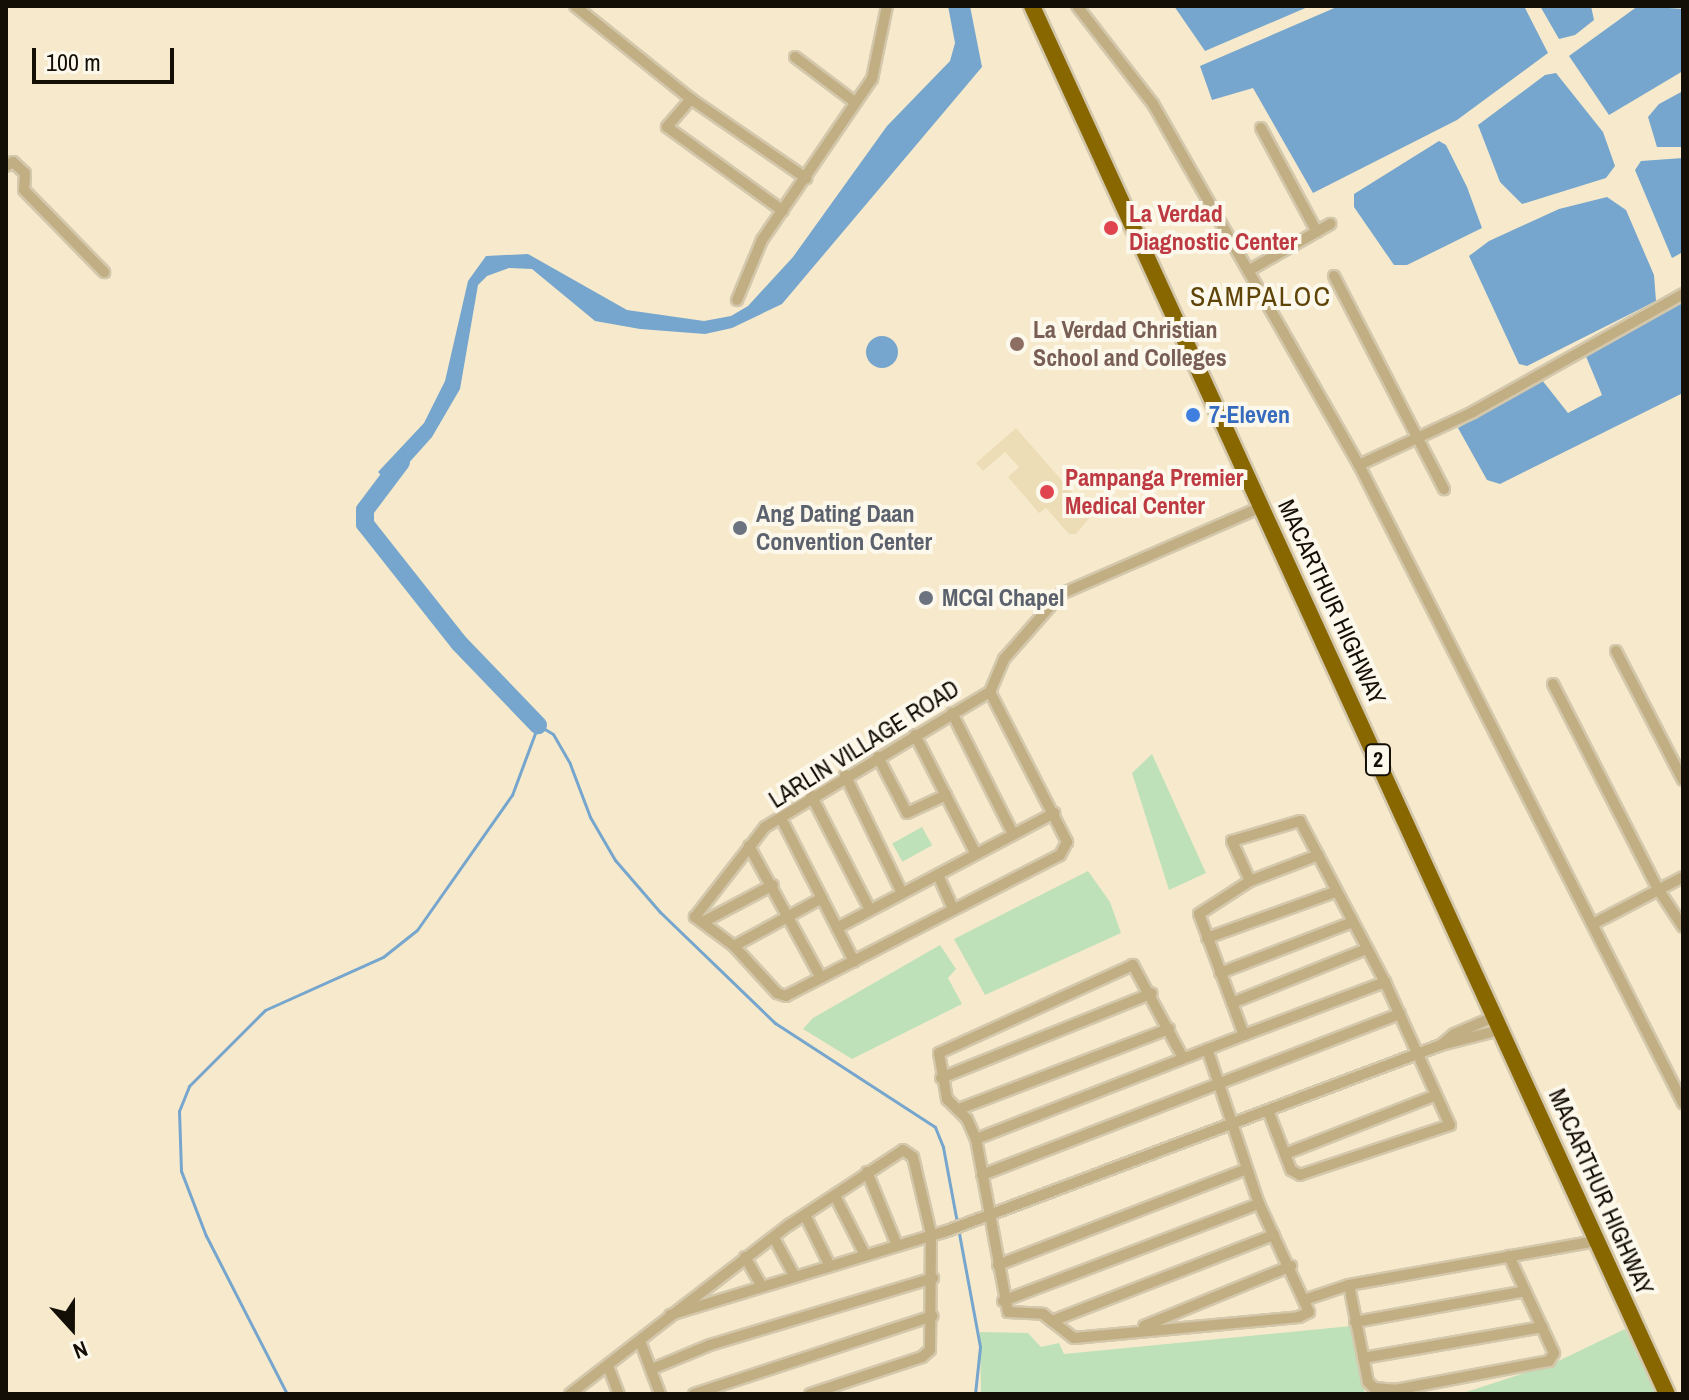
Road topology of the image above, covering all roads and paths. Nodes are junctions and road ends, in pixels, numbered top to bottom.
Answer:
1 (575, 6) edge
2 (887, 6) edge
3 (1032, 6) edge
4 (1077, 6) edge
5 (795, 57) dead end
6 (691, 99) junction
7 (856, 103) junction
8 (1261, 128) dead end
9 (6, 166) edge
10 (806, 178) junction
11 (783, 211) junction
12 (1330, 224) dead end
13 (1317, 232) junction
14 (1248, 271) junction
15 (104, 272) dead end
16 (1334, 276) dead end
17 (1683, 294) edge
18 (737, 300) dead end
19 (1418, 436) junction
20 (1359, 465) junction
21 (1444, 489) dead end
22 (1261, 507) junction
23 (1616, 651) dead end
24 (1553, 684) dead end
25 (990, 692) junction
26 (952, 713) junction
27 (915, 735) junction
28 (878, 757) junction
29 (845, 775) junction
30 (1683, 780) edge
31 (811, 795) junction
32 (946, 795) junction
33 (1054, 813) junction
34 (781, 818) junction
35 (1013, 834) junction
36 (749, 846) junction
37 (976, 854) junction
38 (1318, 855) junction
39 (938, 875) junction
40 (1683, 877) edge
41 (1250, 881) junction
42 (773, 885) junction
43 (1658, 889) junction
44 (1335, 892) junction
45 (902, 893) junction
46 (822, 898) junction
47 (953, 908) junction
48 (870, 910) junction
49 (789, 915) junction
50 (703, 922) junction
51 (1350, 923) junction
52 (1595, 923) junction
53 (1683, 927) edge
54 (837, 928) junction
55 (1207, 938) junction
56 (734, 946) junction
57 (1364, 950) junction
58 (854, 961) junction
59 (1220, 973) junction
60 (821, 978) junction
61 (1385, 982) junction
62 (1152, 993) junction
63 (1232, 1003) junction
64 (1400, 1014) junction
65 (1497, 1023) junction
66 (1169, 1029) junction
67 (1244, 1035) junction
68 (1207, 1049) junction
69 (1418, 1054) junction
70 (1183, 1058) junction
71 (941, 1078) junction
72 (1218, 1084) junction
73 (1436, 1095) junction
74 (1683, 1103) edge
75 (959, 1109) junction
76 (1269, 1113) junction
77 (1232, 1127) junction
78 (976, 1139) junction
79 (1285, 1154) junction
80 (1247, 1169) junction
81 (867, 1172) junction
82 (982, 1175) junction
83 (835, 1196) junction
84 (1259, 1204) junction
85 (805, 1215) junction
86 (987, 1217) junction
87 (931, 1234) junction
88 (1274, 1235) junction
89 (774, 1238) junction
90 (1596, 1241) junction
91 (897, 1245) junction
92 (865, 1255) junction
93 (1509, 1256) junction
94 (745, 1257) junction
95 (998, 1265) junction
96 (830, 1266) junction
97 (1291, 1266) junction
98 (795, 1277) junction
99 (933, 1278) junction
100 (1349, 1285) junction
101 (762, 1287) junction
102 (1525, 1291) junction
103 (1307, 1299) junction
104 (1003, 1301) junction
105 (670, 1315) junction
106 (933, 1316) junction
107 (1052, 1321) junction
108 (1355, 1322) junction
109 (1542, 1327) junction
110 (1135, 1330) junction
111 (640, 1341) junction
112 (1363, 1358) junction
113 (608, 1366) junction
114 (652, 1369) junction
115 (578, 1392) edge
116 (619, 1394) edge
117 (660, 1394) edge
118 (694, 1394) edge
119 (810, 1394) edge
120 (1667, 1394) edge

1 - 6 street
2 - 7 street
3 - 22 highway, MACARTHUR HIGHWAY / 2
4 - 14 street
5 - 7 street
6 - 10 street
6 - 11 street
7 - 10 street
8 - 13 street
9 - 15 street
10 - 11 street
11 - 18 street
12 - 13 street
13 - 14 street
14 - 20 street
16 - 19 street
17 - 19 street
19 - 20 street
19 - 21 street
20 - 52 street
22 - 25 street, LARLIN VILLAGE ROAD
22 - 65 highway, MACARTHUR HIGHWAY / 2
23 - 30 street
24 - 43 street
25 - 26 street, LARLIN VILLAGE ROAD
25 - 33 street
26 - 27 street, LARLIN VILLAGE ROAD
26 - 35 street
27 - 28 street, LARLIN VILLAGE ROAD
27 - 32 street
28 - 29 street, LARLIN VILLAGE ROAD
28 - 32 street
29 - 31 street, LARLIN VILLAGE ROAD
29 - 45 street
31 - 34 street, LARLIN VILLAGE ROAD
31 - 48 street
32 - 37 street
33 - 35 street
33 - 47 street
34 - 36 street, LARLIN VILLAGE ROAD
34 - 46 street
35 - 37 street
36 - 42 street
36 - 50 street, LARLIN VILLAGE ROAD
37 - 39 street
38 - 41 street
38 - 41 street
38 - 44 street
39 - 45 street
39 - 47 street
40 - 43 street
41 - 55 street
42 - 49 street
42 - 50 street
43 - 52 street
43 - 53 street
44 - 51 street
44 - 55 street
45 - 48 street
46 - 49 street
46 - 54 street
47 - 58 street
48 - 54 street
49 - 56 street
49 - 60 street
50 - 56 street
51 - 57 street
51 - 59 street
52 - 74 street
54 - 58 street
55 - 59 street
56 - 60 street
57 - 61 street
57 - 63 street
58 - 60 street
59 - 63 street
61 - 64 street
61 - 67 street
62 - 66 street
62 - 71 street
62 - 71 street
63 - 67 street
64 - 69 street
64 - 72 street
65 - 69 street
65 - 90 highway, MACARTHUR HIGHWAY / 2
66 - 70 street
66 - 75 street
67 - 68 street
68 - 70 street
68 - 72 street
69 - 73 street
69 - 76 street
70 - 78 street
71 - 75 street
72 - 77 street
72 - 82 street
73 - 79 street
73 - 79 street
75 - 78 street
76 - 77 street
76 - 79 street
77 - 80 street
77 - 86 street
78 - 82 street
80 - 84 street
80 - 95 street
81 - 83 street
81 - 87 street
81 - 91 street
82 - 86 street
83 - 85 street
83 - 92 street
84 - 88 street
84 - 104 street
85 - 89 street
85 - 96 street
86 - 87 street
86 - 95 street
87 - 91 street
87 - 99 street
88 - 97 street
88 - 107 street
89 - 94 street
89 - 98 street
90 - 93 street
90 - 120 highway, MACARTHUR HIGHWAY / 2
91 - 92 street
92 - 96 street
93 - 100 street
93 - 102 street
94 - 101 street
94 - 105 street
95 - 104 street
96 - 98 street
97 - 103 street
97 - 110 street
98 - 101 street
99 - 106 street
99 - 114 street
100 - 103 street
100 - 108 street
101 - 105 street
102 - 108 street
102 - 109 street
103 - 110 street
104 - 107 street
105 - 111 street
106 - 118 street
106 - 119 street
107 - 110 street
108 - 112 street
109 - 112 street
109 - 112 street
111 - 113 street
111 - 114 street
113 - 115 street
113 - 116 street
114 - 117 street

